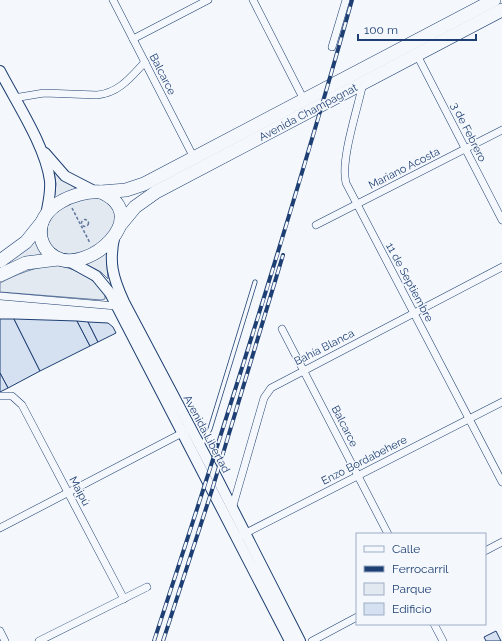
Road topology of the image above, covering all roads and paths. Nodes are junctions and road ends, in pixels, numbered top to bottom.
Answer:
1 (112, 0) edge
2 (208, 0) edge
3 (253, 0) edge
4 (346, 0) edge
5 (494, 0) edge
6 (502, 10) edge
7 (133, 39) junction
8 (332, 47) dead end
9 (417, 55) junction
10 (144, 62) junction
11 (0, 71) edge
12 (364, 83) junction
13 (14, 98) junction
14 (304, 100) junction
15 (502, 130) edge
16 (38, 145) junction
17 (465, 149) junction
18 (194, 158) junction
19 (98, 192) junction
20 (69, 202) dead end
21 (357, 205) junction
22 (44, 218) junction
23 (502, 220) edge
24 (316, 226) dead end
25 (118, 229) junction
26 (92, 249) dead end
27 (63, 260) junction
28 (0, 261) edge
29 (502, 266) edge
30 (0, 275) edge
31 (254, 282) dead end
32 (0, 296) edge
33 (116, 306) junction
34 (414, 314) junction
35 (282, 329) dead end
36 (303, 370) junction
37 (0, 396) edge
38 (502, 402) edge
39 (469, 419) junction
40 (187, 431) junction
41 (201, 447) junction
42 (358, 476) junction
43 (502, 482) edge
44 (68, 492) junction
45 (232, 510) junction
46 (0, 528) edge
47 (387, 533) edge
48 (241, 536) junction
49 (502, 542) edge
50 (486, 550) edge
51 (147, 587) dead end
52 (124, 599) junction
53 (356, 619) edge
54 (435, 625) edge
55 (0, 631) edge
56 (5, 641) edge
57 (39, 641) edge
58 (290, 641) edge
59 (300, 641) edge
60 (312, 641) edge
61 (443, 641) edge

1 - 7 street, Balcarce
2 - 7 street
3 - 14 street
4 - 8 street
5 - 14 highway, Avenida Champagnat
6 - 9 highway, Avenida Champagnat
7 - 10 street, Balcarce
9 - 12 highway, Avenida Champagnat
9 - 17 street, 3 de Febrero
10 - 13 street
10 - 18 street, Balcarce
11 - 13 main road
12 - 21 street, 11 de Septiembre
12 - 25 highway, Avenida Champagnat
13 - 16 main road
14 - 18 highway, Avenida Champagnat
15 - 17 street, Mariano Acosta
16 - 19 main road
16 - 22 main road
17 - 21 street, Mariano Acosta
17 - 23 street, 3 de Febrero
18 - 19 highway, Avenida Champagnat
19 - 22 highway
19 - 25 highway
20 - 26 path
21 - 24 street, Mariano Acosta
21 - 34 street, 11 de Septiembre
22 - 27 highway
22 - 28 highway
25 - 27 highway
25 - 40 main road, Avenida Libertad
27 - 30 highway
27 - 33 main road, Avenida Libertad
29 - 34 street, Bahía Blanca
31 - 41 lane
32 - 33 street
33 - 40 main road, Avenida Libertad
34 - 36 street, Bahía Blanca
34 - 39 street, 11 de Septiembre
35 - 36 street, Balcarce
36 - 42 street, Balcarce
36 - 45 street, Bahía Blanca
37 - 44 street, Maipú
38 - 39 street, Enzo Bordabehere
39 - 42 street, Enzo Bordabehere
39 - 43 street, 11 de Septiembre
40 - 41 main road, Avenida Libertad
40 - 44 street
40 - 48 main road, Avenida Libertad
41 - 45 main road, Avenida Libertad
42 - 47 street, Balcarce
42 - 48 street, Enzo Bordabehere
44 - 46 street
44 - 52 street, Maipú
45 - 48 main road, Avenida Libertad
48 - 58 main road, Avenida Libertad
48 - 59 main road, Avenida Libertad
49 - 50 street
51 - 52 street
52 - 57 street
53 - 60 street
54 - 61 street
55 - 56 street

